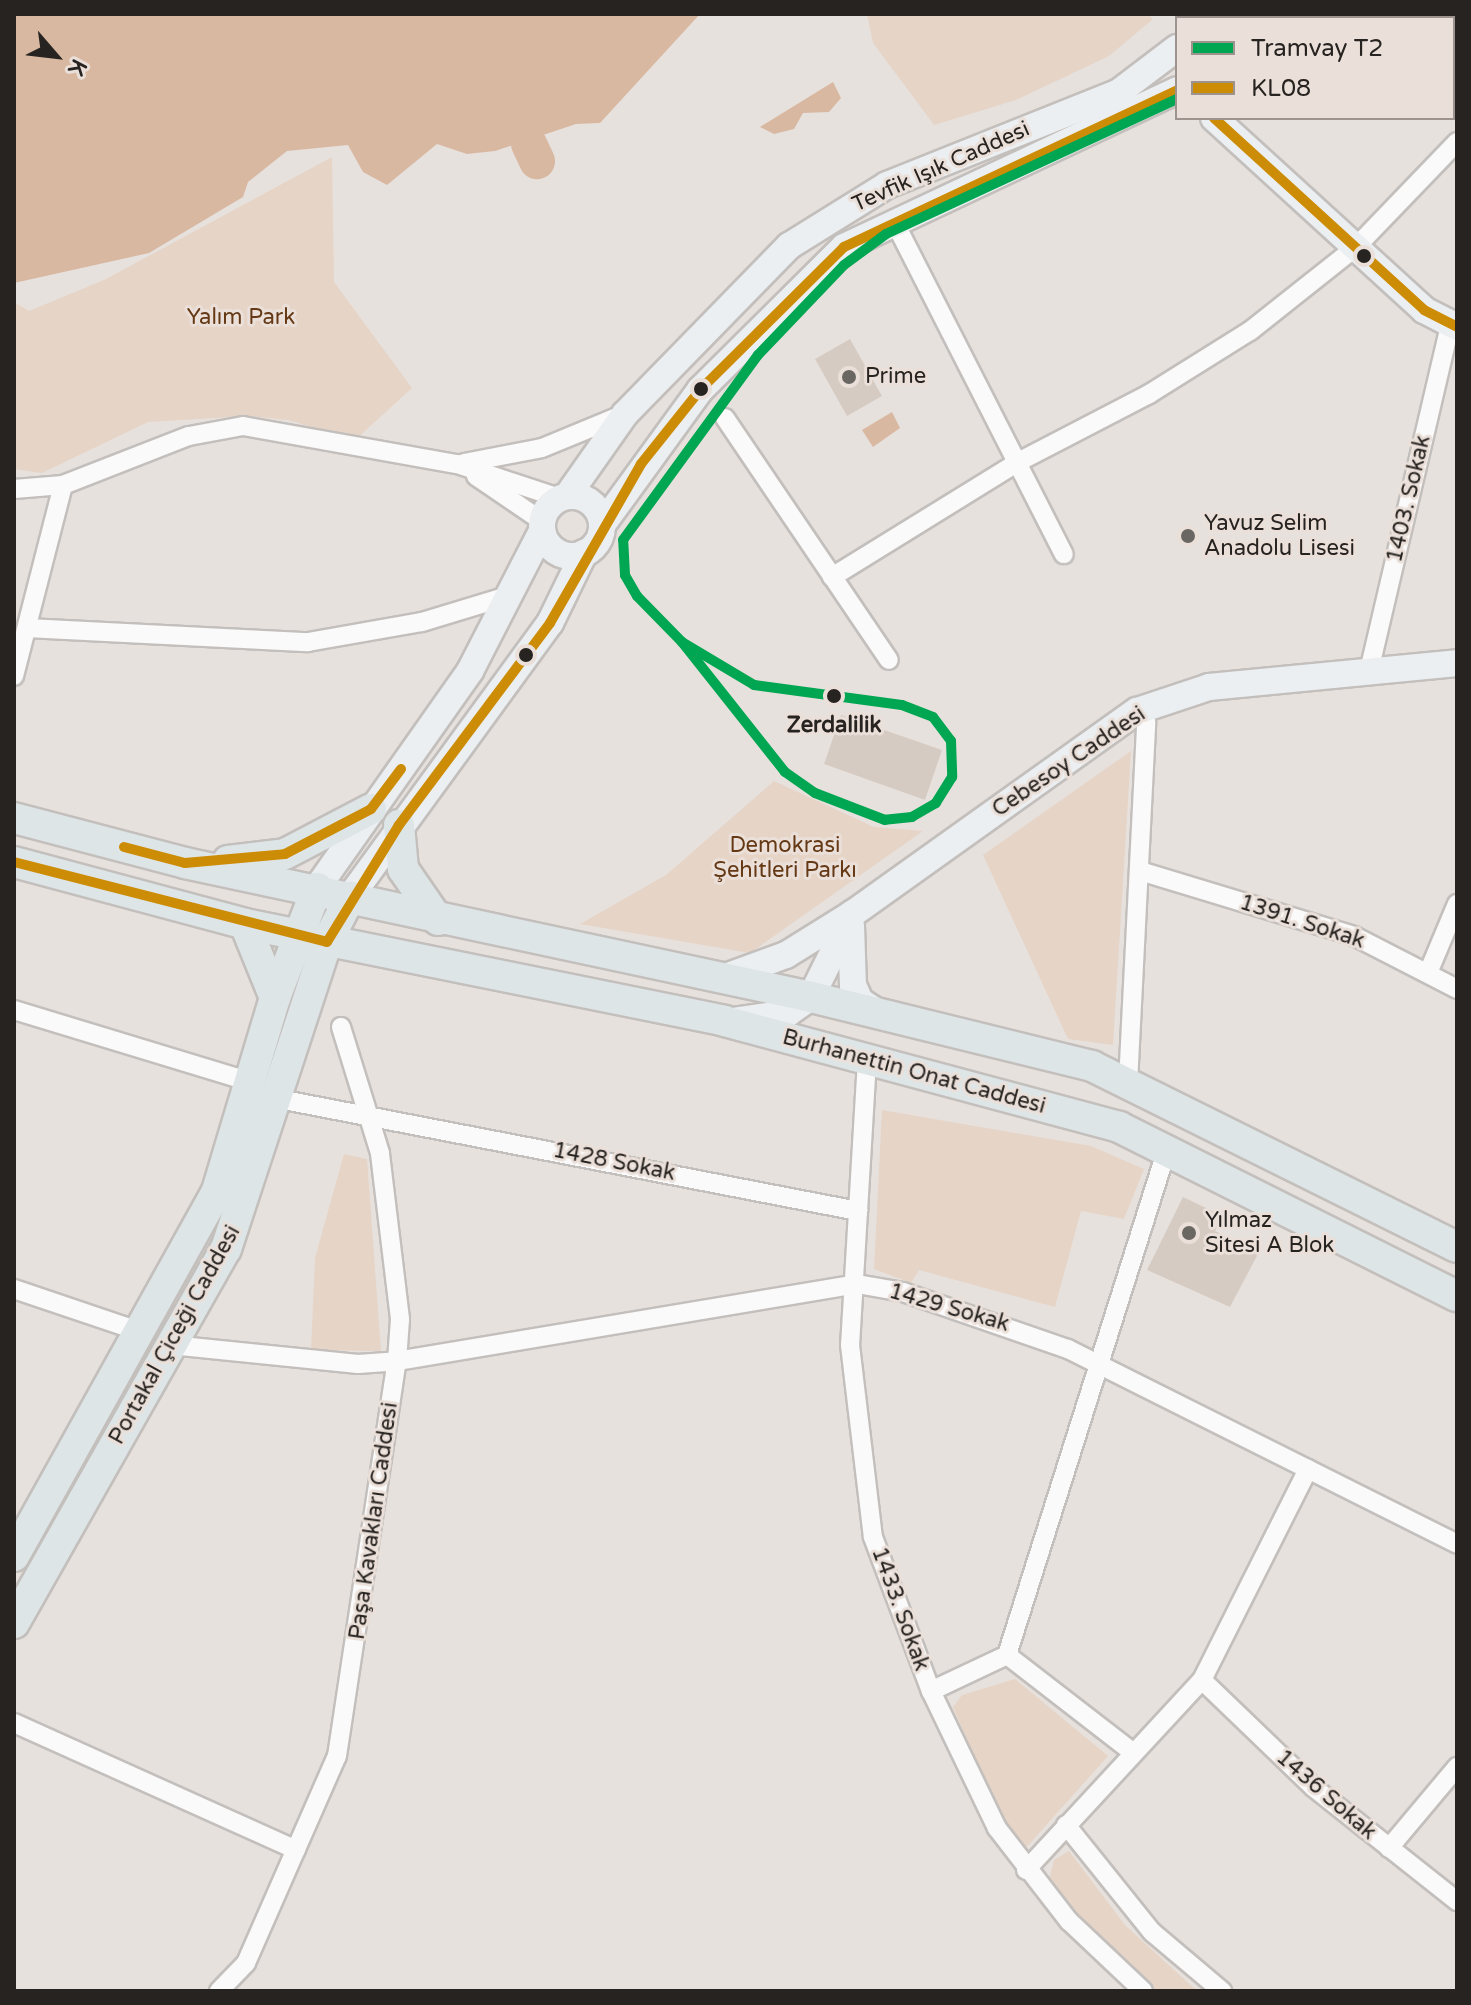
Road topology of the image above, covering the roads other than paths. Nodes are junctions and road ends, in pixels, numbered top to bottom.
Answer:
1 (1168, 56) edge
2 (1175, 77) edge
3 (1175, 91) edge
4 (1216, 120) edge
5 (1457, 142) edge
6 (894, 221) junction
7 (1356, 247) junction
8 (1453, 327) edge
9 (625, 414) junction
10 (725, 418) dead end
11 (1018, 462) junction
12 (457, 464) junction
13 (63, 485) junction
14 (14, 489) edge
15 (563, 497) junction
16 (602, 525) junction
17 (542, 526) junction
18 (584, 553) junction
19 (1064, 554) dead end
20 (832, 577) junction
21 (511, 595) junction
22 (27, 628) junction
23 (889, 660) dead end
24 (1457, 663) edge
25 (1369, 671) junction
26 (14, 676) edge
27 (1137, 711) junction
28 (371, 809) junction
29 (14, 818) edge
30 (399, 825) junction
31 (14, 862) edge
32 (185, 863) junction
33 (1140, 871) junction
34 (317, 888) junction
35 (350, 897) junction
36 (1457, 904) edge
37 (852, 914) junction
38 (438, 920) junction
39 (245, 924) junction
40 (321, 940) junction
41 (383, 955) junction
42 (1428, 973) junction
43 (720, 979) junction
44 (1457, 989) edge
45 (811, 997) junction
46 (275, 998) junction
47 (308, 1003) junction
48 (14, 1010) edge
49 (886, 1018) junction
50 (724, 1021) junction
51 (341, 1027) dead end
52 (867, 1060) junction
53 (248, 1081) junction
54 (1128, 1083) junction
55 (279, 1099) junction
56 (370, 1112) junction
57 (1167, 1149) junction
58 (858, 1211) junction
59 (1457, 1247) edge
60 (857, 1284) junction
61 (14, 1289) edge
62 (1457, 1296) edge
63 (141, 1332) junction
64 (171, 1345) junction
65 (397, 1361) junction
66 (1097, 1362) junction
67 (1308, 1469) junction
68 (1457, 1544) edge
69 (14, 1556) edge
70 (14, 1623) edge
71 (1007, 1655) junction
72 (1202, 1680) junction
73 (931, 1691) junction
74 (14, 1723) edge
75 (1131, 1751) junction
76 (1457, 1767) edge
77 (1066, 1825) junction
78 (1389, 1848) junction
79 (296, 1850) junction
80 (1026, 1870) junction
81 (1457, 1901) edge
82 (219, 1991) edge
83 (1143, 1991) edge
84 (1222, 1991) edge

1 - 2 street
1 - 9 street, Tevfik Işık Caddesi
3 - 6 street, Tevfik Işık Caddesi
4 - 7 street
5 - 7 street
6 - 11 street
6 - 16 street, Tevfik Işık Caddesi
7 - 8 street
7 - 11 street
8 - 25 street, 1403. Sokak
9 - 12 street
9 - 15 street, Tevfik Işık Caddesi
10 - 20 street
11 - 19 street
11 - 20 street
12 - 13 street
12 - 15 street
12 - 17 street
13 - 14 street
13 - 22 street
15 - 16 street
15 - 17 street
16 - 18 street
17 - 18 street
17 - 21 street
18 - 30 street
20 - 23 street
21 - 22 street
21 - 28 street
22 - 26 street
24 - 25 street, Cebesoy Caddesi
25 - 27 street, Cebesoy Caddesi
27 - 33 street
27 - 37 street, Cebesoy Caddesi
28 - 32 main road
28 - 34 street
29 - 32 main road, Burhanettin Onat Caddesi
30 - 35 street
30 - 38 main road
31 - 39 main road, Burhanettin Onat Caddesi
32 - 34 main road, Burhanettin Onat Caddesi
33 - 42 street, 1391. Sokak
33 - 54 street
34 - 35 main road, Burhanettin Onat Caddesi
34 - 40 main road, Portakal Çiceği Caddesi
35 - 38 main road, Burhanettin Onat Caddesi
35 - 40 main road, Portakal Çiceği Caddesi
36 - 42 street
37 - 43 street, Cebesoy Caddesi
37 - 45 street
37 - 49 street
38 - 43 main road, Burhanettin Onat Caddesi
39 - 40 main road, Burhanettin Onat Caddesi
39 - 46 main road
40 - 41 main road, Burhanettin Onat Caddesi
40 - 46 main road, Portakal Çiceği Caddesi
40 - 47 main road, Portakal Çiceği Caddesi
41 - 47 main road
41 - 50 main road, Burhanettin Onat Caddesi
42 - 44 street, 1391. Sokak
43 - 45 main road, Burhanettin Onat Caddesi
45 - 49 main road, Burhanettin Onat Caddesi
45 - 50 street
46 - 53 main road, Portakal Çiceği Caddesi
47 - 55 main road, Portakal Çiceği Caddesi
48 - 53 street
49 - 54 main road, Burhanettin Onat Caddesi
50 - 52 main road, Burhanettin Onat Caddesi
51 - 56 street, Paşa Kavakları Caddesi
52 - 57 main road, Burhanettin Onat Caddesi
52 - 58 street, 1433. Sokak
53 - 63 main road, Portakal Çiceği Caddesi
54 - 59 main road, Burhanettin Onat Caddesi
55 - 56 street, 1428 Sokak
55 - 64 main road, Portakal Çiceği Caddesi
56 - 58 street, 1428 Sokak
56 - 65 street, Paşa Kavakları Caddesi
57 - 62 main road, Burhanettin Onat Caddesi
57 - 66 street
58 - 60 street, 1433. Sokak
60 - 65 street, 1429 Sokak
60 - 66 street, 1429 Sokak
60 - 73 street, 1433. Sokak
61 - 63 street
63 - 69 main road, Portakal Çiceği Caddesi
64 - 65 street, 1429 Sokak
64 - 70 main road, Portakal Çiceği Caddesi
65 - 79 street, Paşa Kavakları Caddesi
66 - 67 street, 1429 Sokak
66 - 71 street
67 - 68 street, 1429 Sokak
67 - 72 street
71 - 73 street
71 - 75 street
72 - 75 street
72 - 78 street, 1436 Sokak
73 - 80 street, 1433. Sokak
74 - 79 street
75 - 77 street
76 - 78 street
77 - 80 street
77 - 84 street
78 - 81 street, 1436 Sokak
79 - 82 street, Paşa Kavakları Caddesi
80 - 83 street, 1433. Sokak

